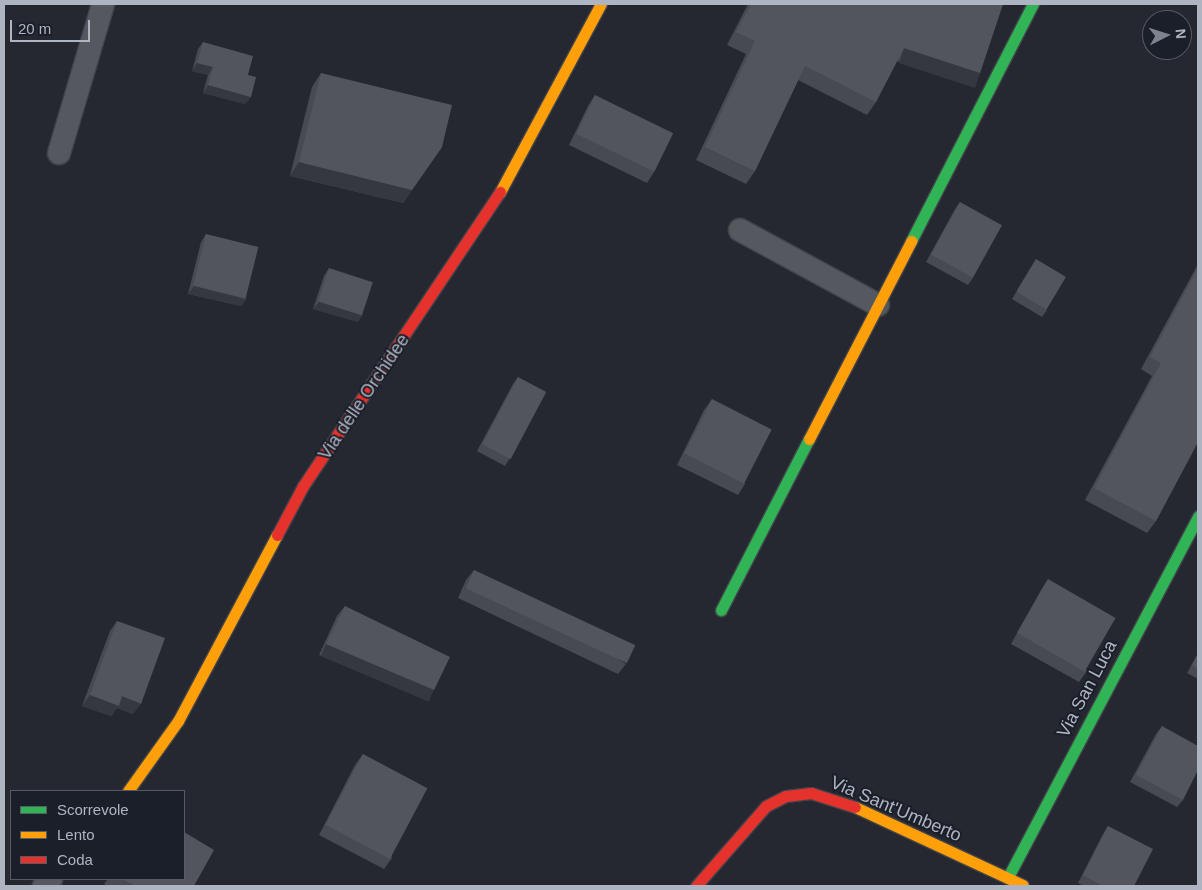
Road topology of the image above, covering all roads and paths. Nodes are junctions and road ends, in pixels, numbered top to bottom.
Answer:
1 (103, 4) edge
2 (601, 4) edge
3 (1033, 4) edge
4 (59, 153) dead end
5 (740, 230) dead end
6 (878, 305) junction
7 (1198, 516) edge
8 (721, 610) dead end
9 (129, 790) edge
10 (1008, 877) junction
11 (696, 886) edge
12 (1024, 886) edge

1 - 4 street
2 - 9 street, Via delle Orchidee
3 - 6 street
5 - 6 street
6 - 8 street
7 - 10 street, Via San Luca
10 - 11 street, Via Sant'Umberto
10 - 12 street, Via Sant'Umberto

